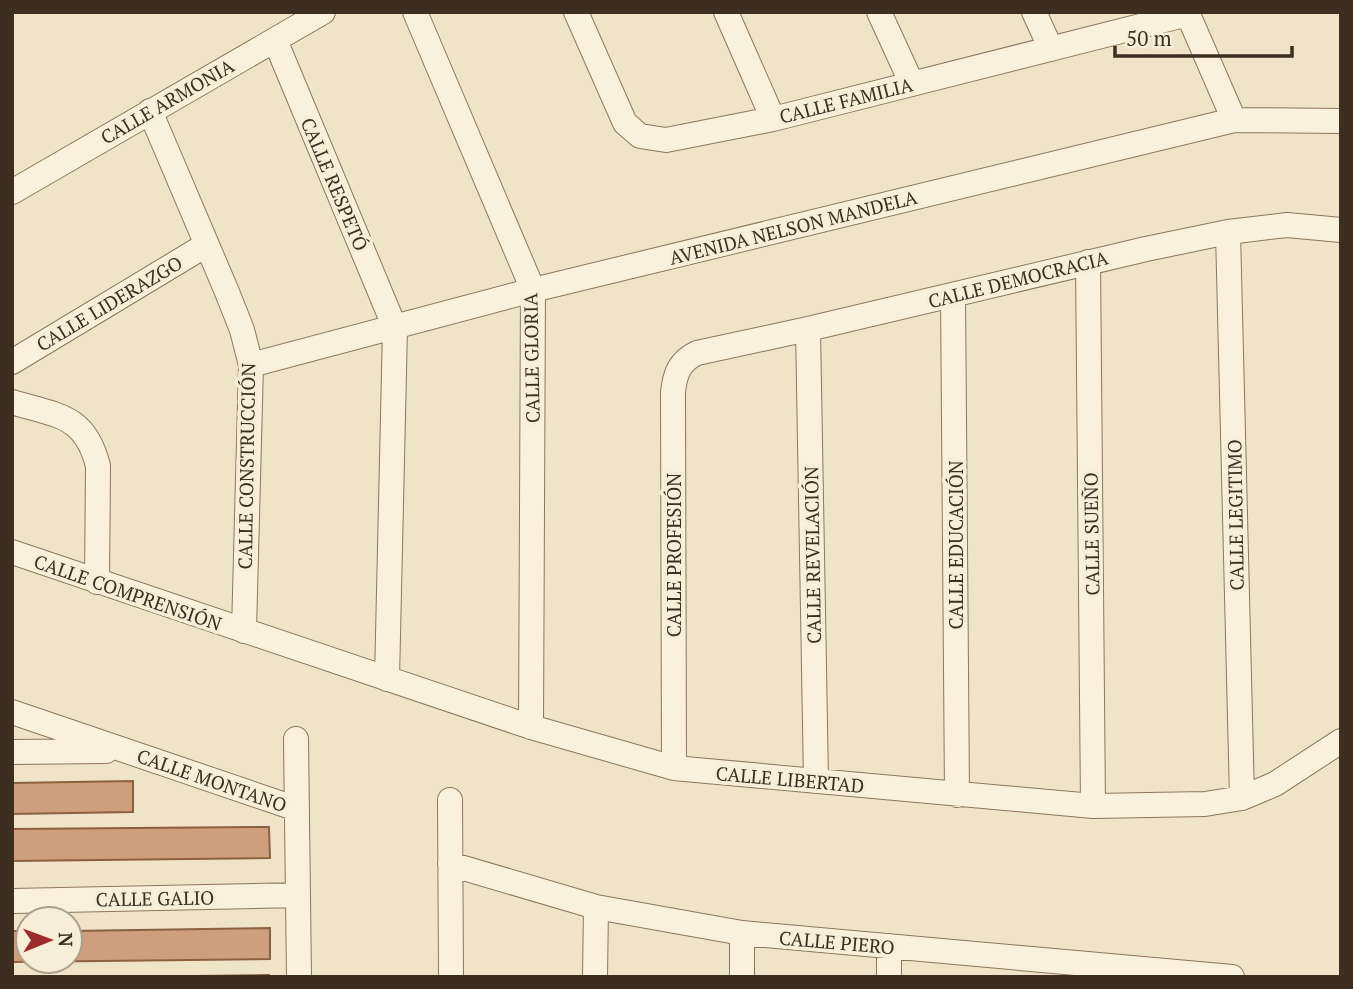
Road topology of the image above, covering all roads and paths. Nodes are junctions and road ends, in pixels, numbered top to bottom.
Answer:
1 (323, 12) edge
2 (415, 12) edge
3 (576, 12) edge
4 (726, 12) edge
5 (878, 12) edge
6 (1034, 12) edge
7 (1188, 13) edge
8 (275, 40) junction
9 (1051, 48) junction
10 (912, 84) junction
11 (150, 111) junction
12 (773, 119) junction
13 (1234, 120) junction
14 (1341, 121) edge
15 (12, 192) edge
16 (1341, 230) edge
17 (1228, 232) junction
18 (206, 244) junction
19 (1088, 262) junction
20 (533, 290) junction
21 (953, 295) junction
22 (395, 328) junction
23 (808, 329) junction
24 (697, 353) joint
25 (12, 362) edge
26 (250, 365) junction
27 (12, 402) edge
28 (12, 552) edge
29 (97, 582) junction
30 (244, 631) junction
31 (387, 679) junction
32 (12, 712) edge
33 (531, 727) junction
34 (296, 740) dead end
35 (1341, 741) edge
36 (128, 751) junction
37 (12, 752) edge
38 (674, 768) junction
39 (816, 781) junction
40 (957, 795) junction
41 (1242, 798) junction
42 (450, 800) dead end
43 (1093, 807) junction
44 (297, 809) junction
45 (450, 864) junction
46 (298, 895) junction
47 (12, 901) edge
48 (596, 907) junction
49 (742, 933) junction
50 (889, 946) junction
51 (1035, 968) edge
52 (1183, 975) edge
53 (299, 977) edge
54 (451, 977) edge
55 (595, 977) edge
56 (742, 977) edge
57 (889, 977) edge
58 (1232, 977) edge

1 - 8 street, CALLE ARMONIA
2 - 20 street, CALLE GLORIA
3 - 12 street, CALLE FAMILIA
4 - 12 street
5 - 10 street
6 - 9 street
7 - 9 street, CALLE FAMILIA
7 - 13 street
8 - 11 street, CALLE ARMONIA
8 - 22 street, CALLE RESPETÓ
9 - 10 street, CALLE FAMILIA
10 - 12 street, CALLE FAMILIA
11 - 15 street, CALLE ARMONIA
11 - 18 street, CALLE CONSTRUCCIÓN
13 - 14 street, AVENIDA NELSON MANDELA
13 - 20 street, AVENIDA NELSON MANDELA
16 - 17 street, CALLE DEMOCRACIA
17 - 19 street, CALLE DEMOCRACIA
17 - 41 street, CALLE LEGITIMO
18 - 25 street, CALLE LIDERAZGO
18 - 26 street, CALLE CONSTRUCCIÓN
19 - 21 street, CALLE DEMOCRACIA
19 - 43 street, CALLE SUEÑO
20 - 22 street, AVENIDA NELSON MANDELA
20 - 33 street, CALLE GLORIA
21 - 23 street, CALLE DEMOCRACIA
21 - 40 street, CALLE EDUCACIÓN
22 - 26 street, AVENIDA NELSON MANDELA
22 - 31 street
23 - 24 street, CALLE DEMOCRACIA
23 - 39 street, CALLE REVELACIÓN
24 - 38 street, CALLE PROFESIÓN
26 - 30 street, CALLE CONSTRUCCIÓN
27 - 29 street
28 - 29 street, CALLE COMPRENSIÓN
29 - 30 street, CALLE COMPRENSIÓN
30 - 31 street, CALLE LIBERTAD
31 - 33 street, CALLE LIBERTAD
32 - 36 street, CALLE MONTANO
33 - 38 street, CALLE LIBERTAD
34 - 44 street, CALLE MONTANO
35 - 41 street, CALLE LIBERTAD
36 - 37 street
36 - 44 street, CALLE MONTANO
38 - 39 street, CALLE LIBERTAD
39 - 40 street, CALLE LIBERTAD
40 - 43 street, CALLE LIBERTAD
41 - 43 street, CALLE LIBERTAD
42 - 45 street
44 - 46 street, CALLE MONTANO
45 - 48 street, CALLE PIERO
45 - 54 street
46 - 47 street, CALLE GALIO
46 - 53 street, CALLE MONTANO
48 - 49 street, CALLE PIERO
48 - 55 street
49 - 50 street, CALLE PIERO
49 - 56 street
50 - 51 street, CALLE PIERO
50 - 57 street
51 - 52 street, CALLE PIERO
52 - 58 street, CALLE PIERO

